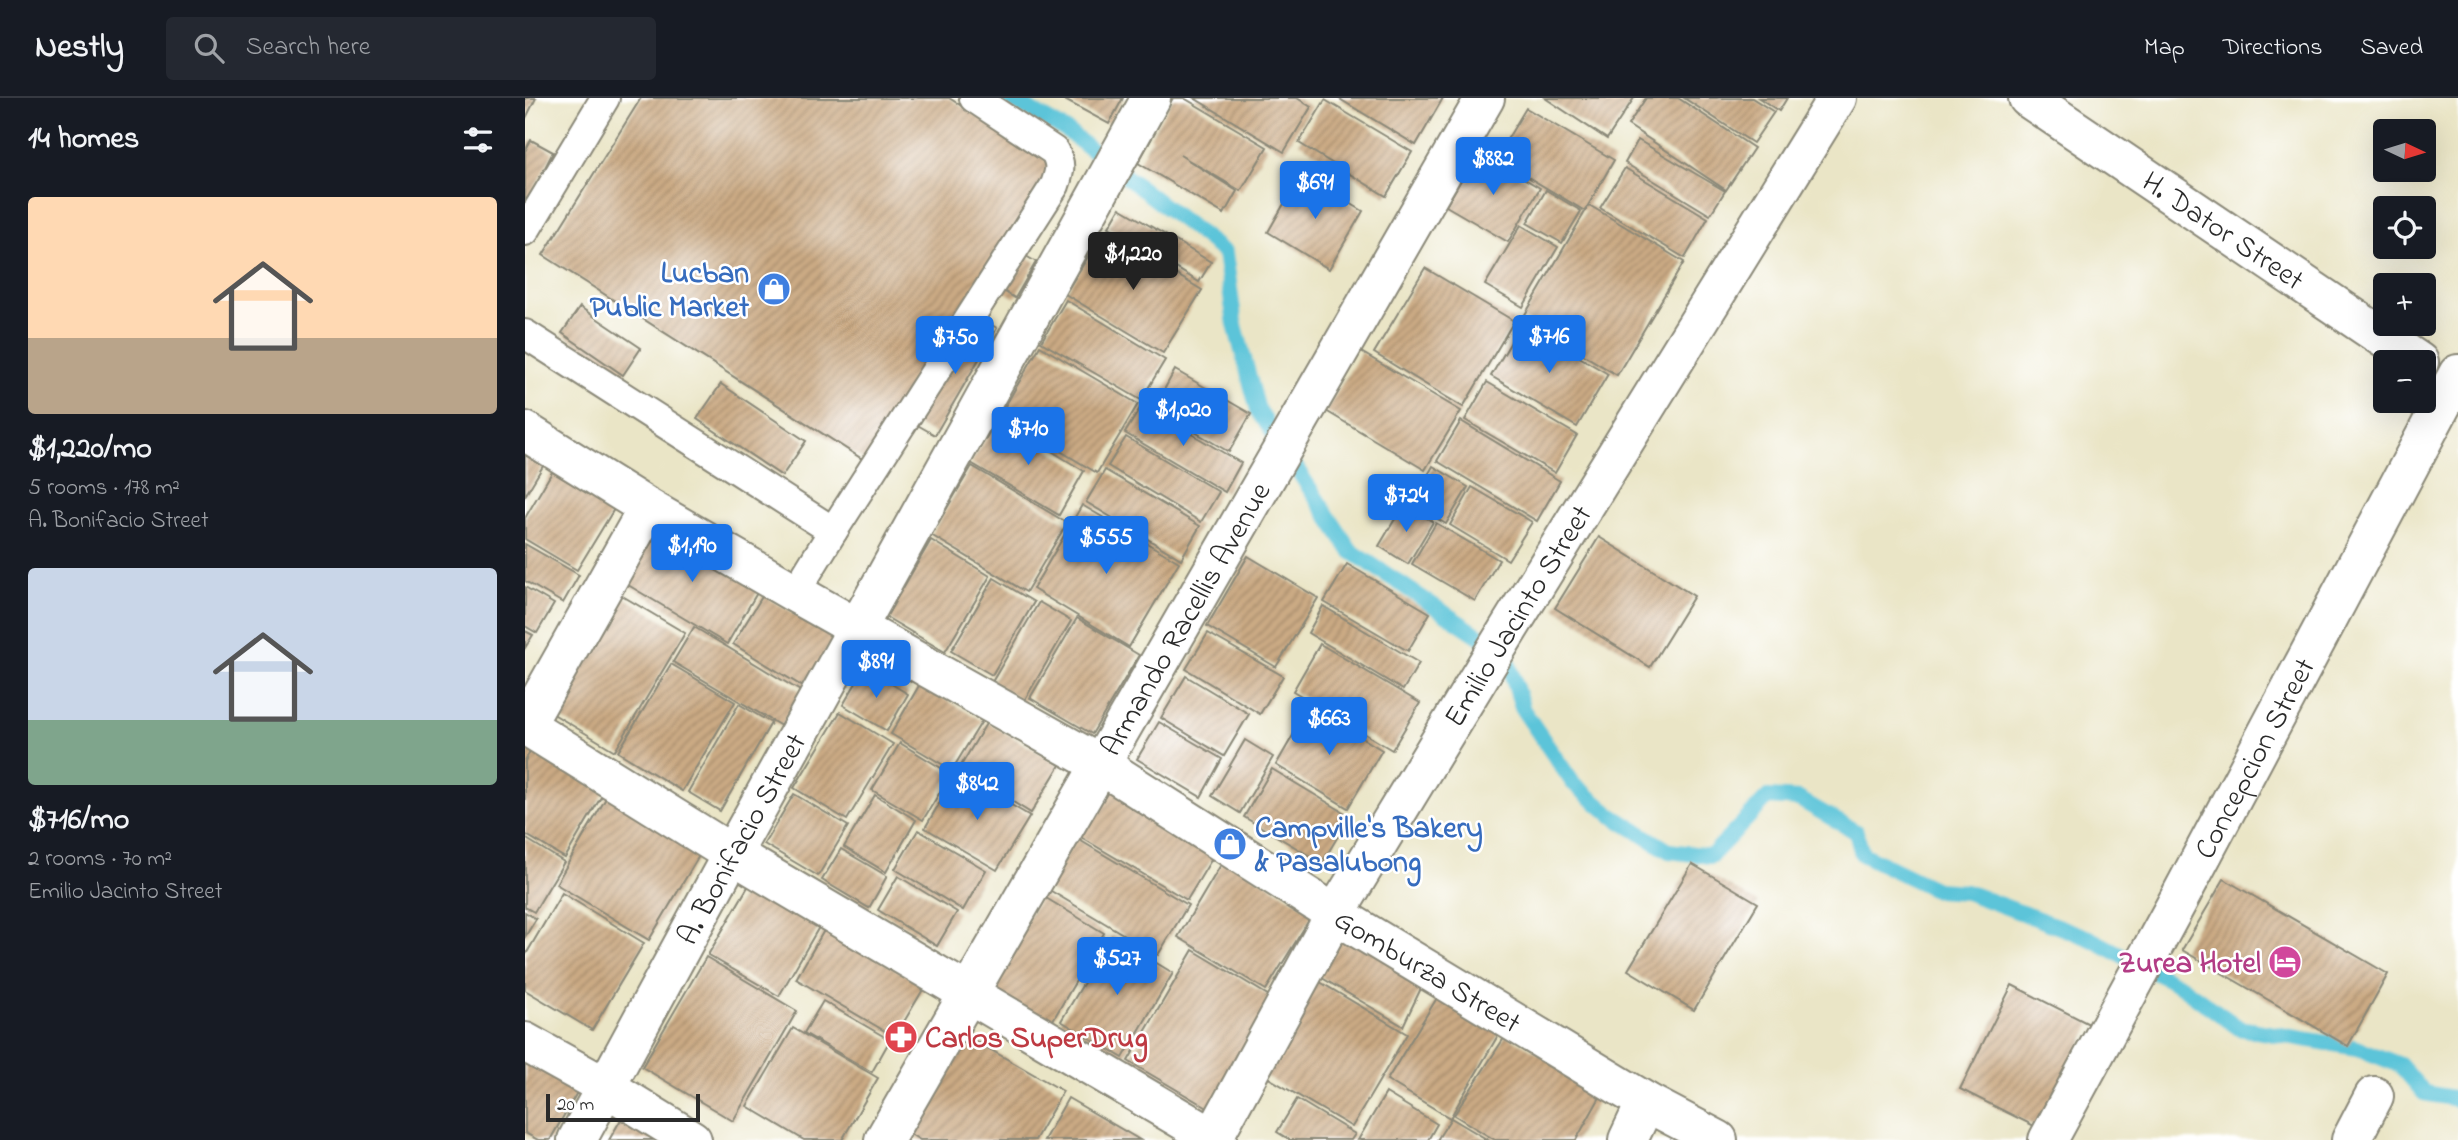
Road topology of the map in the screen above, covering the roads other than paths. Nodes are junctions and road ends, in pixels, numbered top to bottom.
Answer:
1 (605, 98) edge
2 (974, 98) edge
3 (1485, 98) edge
4 (1837, 98) edge
5 (2028, 98) edge
6 (1142, 113) edge
7 (525, 231) edge
8 (525, 334) edge
9 (2401, 350) edge
10 (2445, 375) edge
11 (525, 431) edge
12 (648, 508) junction
13 (833, 531) junction
14 (795, 593) junction
15 (858, 628) junction
16 (525, 725) edge
17 (1101, 765) junction
18 (731, 854) junction
19 (1335, 914) junction
20 (969, 993) junction
21 (525, 1042) edge
22 (606, 1087) junction
23 (2374, 1096) dead end
24 (1646, 1102) junction
25 (1214, 1139) edge
26 (577, 1140) edge
27 (692, 1140) edge
28 (884, 1140) edge
29 (1628, 1140) edge
30 (1718, 1140) edge
31 (2048, 1140) edge
32 (2351, 1140) edge

1 - 7 lane
2 - 13 lane
3 - 17 street, Armando Racellis Avenue
4 - 19 street, Emilio Jacinto Street
5 - 9 street, H. Dator Street
6 - 15 street, A. Bonifacio Street
8 - 13 lane
10 - 31 street, Concepcion Street
11 - 12 street, Gomburza Street
12 - 14 street, Gomburza Street
12 - 16 street
13 - 14 lane
14 - 15 street, Gomburza Street
15 - 17 street, Gomburza Street
15 - 18 street, A. Bonifacio Street
16 - 18 street
17 - 19 street, Gomburza Street
17 - 20 street, Armando Racellis Avenue
18 - 20 street
18 - 22 street, A. Bonifacio Street
19 - 24 street, Gomburza Street
19 - 25 street, Emilio Jacinto Street
20 - 25 street
20 - 28 street, Armando Racellis Avenue
21 - 22 street
22 - 26 street, A. Bonifacio Street
22 - 27 street
23 - 32 street
24 - 29 street
24 - 30 street, Gomburza Street

